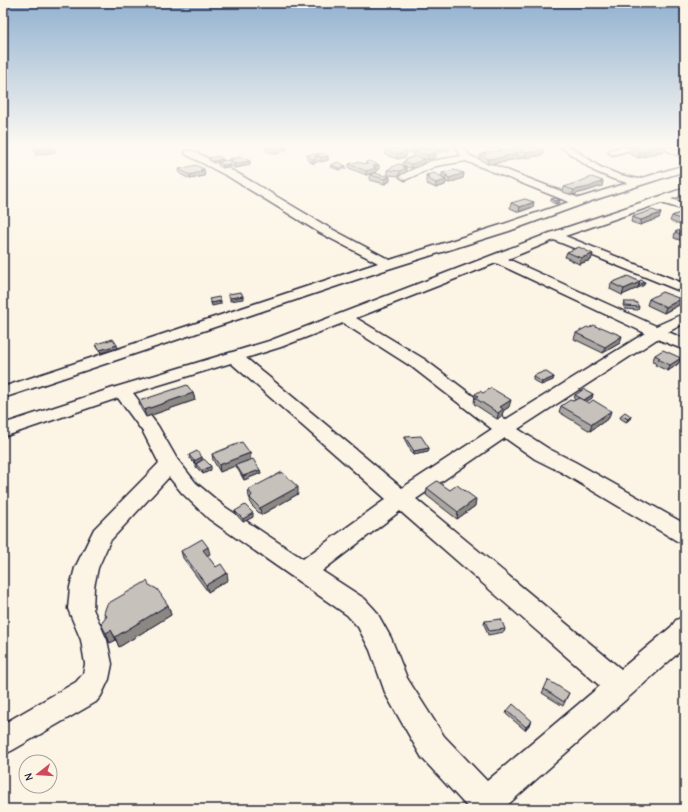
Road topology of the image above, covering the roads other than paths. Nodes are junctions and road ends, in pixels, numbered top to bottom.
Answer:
1 (249, 185) edge
2 (535, 185) edge
3 (629, 185) edge
4 (685, 191) edge
5 (660, 199) junction
6 (579, 202) junction
7 (685, 207) edge
8 (554, 236) junction
9 (496, 258) junction
10 (389, 264) junction
11 (685, 288) edge
12 (685, 317) edge
13 (345, 318) junction
14 (657, 332) junction
15 (685, 345) edge
16 (234, 357) junction
17 (122, 391) junction
18 (3, 393) edge
19 (506, 429) junction
20 (3, 431) edge
21 (170, 464) junction
22 (401, 499) junction
23 (685, 535) edge
24 (303, 572) junction
25 (685, 628) edge
26 (621, 686) junction
27 (3, 740) edge
28 (485, 806) edge

1 - 10 street
2 - 6 street
3 - 6 street
4 - 5 street
5 - 7 street
5 - 8 street
6 - 10 street
8 - 9 street
8 - 11 street
9 - 13 street
9 - 14 street
10 - 18 street
12 - 14 street
13 - 16 street
13 - 19 street
14 - 15 street
14 - 19 street
16 - 17 street
16 - 22 street
17 - 20 street
17 - 21 street
19 - 22 street
19 - 23 street
21 - 24 street
21 - 27 street
22 - 24 street
22 - 26 street
24 - 28 street
25 - 26 street
26 - 28 street

